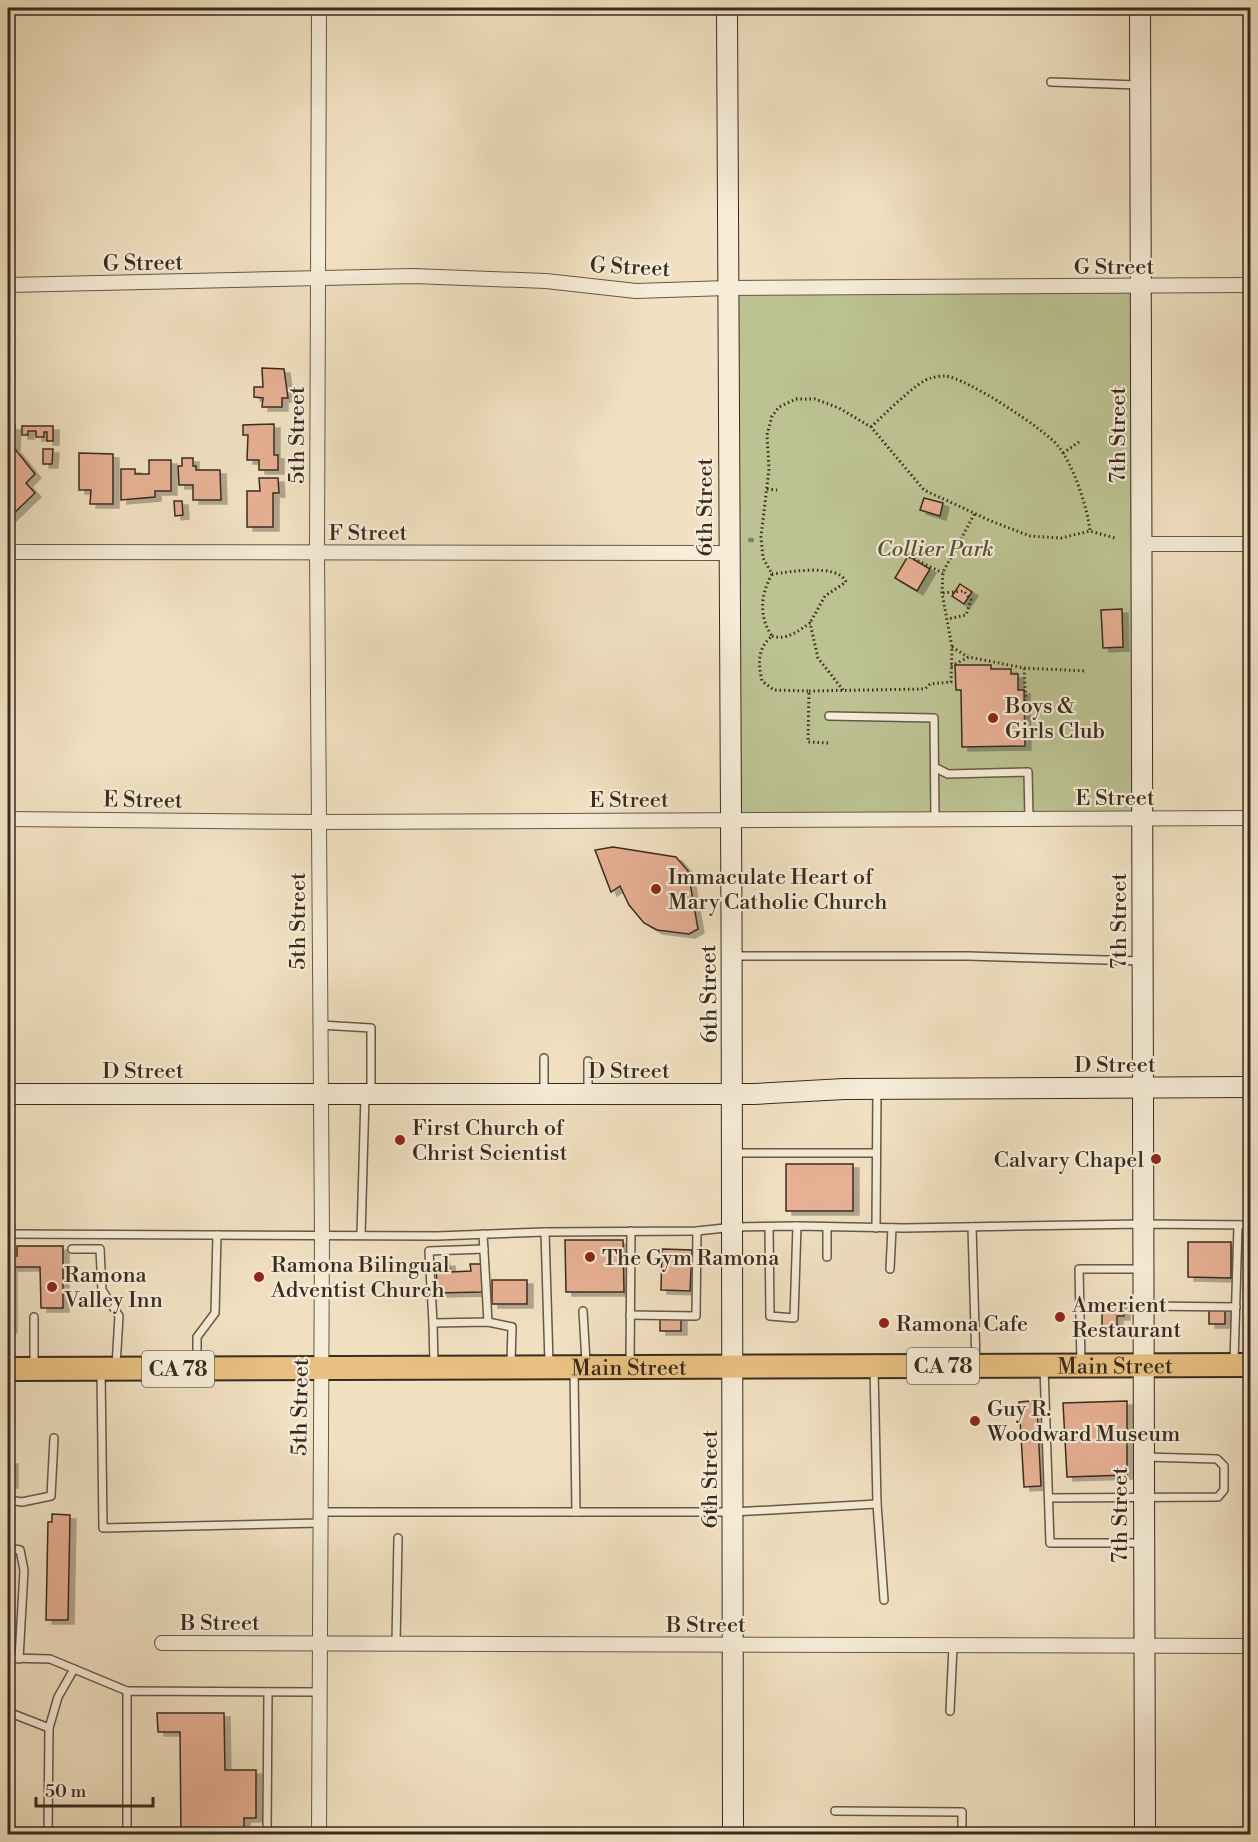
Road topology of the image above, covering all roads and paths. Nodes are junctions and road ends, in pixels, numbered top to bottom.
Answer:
1 (319, 8) edge
2 (727, 8) edge
3 (1140, 8) edge
4 (1051, 82) dead end
5 (1140, 85) junction
6 (317, 280) junction
7 (8, 285) edge
8 (1251, 285) edge
9 (1141, 287) junction
10 (727, 288) junction
11 (871, 427) junction
12 (1079, 442) dead end
13 (1063, 453) junction
14 (767, 489) junction
15 (777, 490) dead end
16 (975, 513) junction
17 (1090, 531) junction
18 (1115, 538) dead end
19 (914, 541) dead end
20 (1141, 544) junction
21 (1251, 544) edge
22 (8, 552) edge
23 (317, 553) junction
24 (728, 553) junction
25 (943, 573) junction
26 (772, 574) junction
27 (942, 593) junction
28 (948, 619) junction
29 (810, 623) junction
30 (772, 636) junction
31 (952, 647) junction
32 (969, 657) junction
33 (951, 666) junction
34 (1024, 668) junction
35 (1086, 671) dead end
36 (809, 690) junction
37 (843, 690) junction
38 (829, 716) dead end
39 (1027, 718) dead end
40 (828, 743) dead end
41 (936, 768) junction
42 (1029, 818) junction
43 (1142, 818) junction
44 (1251, 818) edge
45 (8, 819) edge
46 (935, 819) junction
47 (730, 820) junction
48 (318, 822) junction
49 (731, 956) junction
50 (1142, 961) junction
51 (319, 1025) junction
52 (544, 1058) dead end
53 (588, 1061) dead end
54 (1142, 1087) junction
55 (1251, 1087) edge
56 (877, 1089) junction
57 (8, 1094) edge
58 (319, 1094) junction
59 (368, 1094) junction
60 (544, 1094) junction
61 (588, 1094) junction
62 (734, 1094) junction
63 (734, 1153) junction
64 (876, 1153) junction
65 (1142, 1224) junction
66 (1238, 1225) junction
67 (1251, 1225) edge
68 (797, 1226) junction
69 (734, 1227) junction
70 (769, 1227) junction
71 (827, 1227) junction
72 (972, 1227) junction
73 (876, 1228) junction
74 (892, 1228) junction
75 (631, 1231) junction
76 (697, 1231) junction
77 (545, 1232) junction
78 (8, 1234) edge
79 (322, 1234) junction
80 (483, 1234) junction
81 (217, 1235) junction
82 (361, 1235) junction
83 (72, 1249) dead end
84 (484, 1249) junction
85 (827, 1257) dead end
86 (890, 1269) dead end
87 (1142, 1269) junction
88 (1143, 1306) junction
89 (1236, 1307) junction
90 (583, 1311) dead end
91 (630, 1315) junction
92 (34, 1317) dead end
93 (488, 1322) junction
94 (433, 1323) junction
95 (1081, 1365) junction
96 (1143, 1365) junction
97 (1242, 1365) edge
98 (874, 1366) junction
99 (976, 1366) junction
100 (1044, 1366) junction
101 (733, 1367) junction
102 (33, 1368) junction
103 (511, 1368) junction
104 (549, 1368) junction
105 (580, 1368) junction
106 (630, 1368) junction
107 (8, 1369) edge
108 (109, 1369) junction
109 (434, 1369) junction
110 (197, 1370) junction
111 (321, 1370) junction
112 (54, 1438) dead end
113 (1143, 1456) junction
114 (1143, 1497) junction
115 (1048, 1498) junction
116 (8, 1500) edge
117 (877, 1504) junction
118 (576, 1512) junction
119 (733, 1512) junction
120 (319, 1517) junction
121 (398, 1538) dead end
122 (1143, 1543) junction
123 (8, 1548) edge
124 (884, 1600) dead end
125 (318, 1642) junction
126 (162, 1643) dead end
127 (396, 1643) junction
128 (734, 1646) junction
129 (952, 1646) junction
130 (1251, 1646) edge
131 (1144, 1647) junction
132 (8, 1658) edge
133 (19, 1659) junction
134 (74, 1669) junction
135 (127, 1691) junction
136 (268, 1692) junction
137 (318, 1692) junction
138 (950, 1711) dead end
139 (8, 1712) edge
140 (49, 1728) junction
141 (836, 1811) dead end
142 (48, 1834) edge
143 (128, 1834) edge
144 (267, 1834) edge
145 (319, 1834) edge
146 (733, 1834) edge
147 (962, 1834) edge
148 (1144, 1834) edge

1 - 6 street, 5th Street
2 - 10 street, 6th Street
3 - 5 street, 7th Street
4 - 5 lane
5 - 9 street, 7th Street
6 - 7 street, G Street
6 - 10 street, G Street
6 - 23 street, 5th Street
8 - 9 street, G Street
9 - 10 street, G Street
9 - 20 street, 7th Street
10 - 24 street, 6th Street
11 - 13 path
11 - 14 path
11 - 16 path
12 - 13 path
13 - 17 path
14 - 15 path
14 - 26 path
16 - 17 path
16 - 25 path
17 - 18 path
19 - 25 path
20 - 21 street
20 - 43 street, 7th Street
22 - 23 street, F Street
23 - 24 street, F Street
23 - 48 street, 5th Street
24 - 47 street, 6th Street
25 - 27 path
26 - 29 path
26 - 30 path
27 - 28 path
27 - 28 path
28 - 31 path
29 - 30 path
29 - 37 path
30 - 36 path
31 - 32 path
31 - 33 path
32 - 33 path
32 - 34 path
33 - 37 path
34 - 35 path
34 - 39 path
36 - 37 path
36 - 40 path
38 - 41 lane
41 - 42 lane
41 - 46 lane
42 - 43 street, E Street
42 - 46 street, E Street
43 - 44 street, E Street
43 - 50 street, 7th Street
45 - 48 street, E Street
46 - 47 street, E Street
47 - 48 street, E Street
47 - 49 street, 6th Street
48 - 51 street, 5th Street
49 - 50 lane
49 - 62 street, 6th Street
50 - 54 street, 7th Street
51 - 58 street, 5th Street
51 - 59 lane
52 - 60 lane
53 - 61 lane
54 - 55 street, D Street
54 - 56 street, D Street
54 - 65 street, 7th Street
56 - 62 street, D Street
56 - 64 lane
57 - 58 street, D Street
58 - 59 street, D Street
58 - 79 street, 5th Street
59 - 60 street, D Street
59 - 82 lane
60 - 61 street, D Street
61 - 62 street, D Street
62 - 63 street, 6th Street
63 - 64 lane
63 - 69 street, 6th Street
64 - 73 lane
65 - 66 lane
65 - 72 lane
65 - 87 street, 7th Street
66 - 67 lane
66 - 89 lane
68 - 70 lane
68 - 70 lane
68 - 71 lane
69 - 70 lane
69 - 76 lane
69 - 101 street, 6th Street
71 - 73 lane
71 - 85 lane
72 - 74 lane
72 - 99 lane
73 - 74 lane
74 - 86 lane
75 - 76 lane
75 - 77 lane
75 - 91 lane
76 - 91 lane
77 - 80 lane
77 - 104 lane
78 - 81 lane
79 - 81 lane
79 - 82 lane
79 - 111 street, 5th Street
80 - 82 lane
80 - 84 lane
81 - 110 lane
83 - 108 lane
84 - 93 lane
84 - 94 lane
87 - 88 street, 7th Street
87 - 95 lane
88 - 89 lane
88 - 96 street, 7th Street
89 - 97 lane
90 - 105 lane
91 - 106 lane
92 - 102 lane
93 - 94 lane
93 - 103 lane
94 - 109 lane
95 - 96 main road, Main Street / CA 78
95 - 100 main road, Main Street / CA 78
96 - 97 main road, Main Street / CA 78
96 - 113 street, 7th Street
98 - 99 main road, Main Street / CA 78
98 - 101 main road, Main Street / CA 78
98 - 117 lane
99 - 100 main road, Main Street / CA 78
100 - 115 lane
101 - 106 main road, Main Street / CA 78
101 - 119 street, 6th Street
102 - 107 main road, Main Street / CA 78
102 - 108 main road, Main Street / CA 78
103 - 104 main road, Main Street / CA 78
103 - 109 main road, Main Street / CA 78
104 - 105 main road, Main Street / CA 78
105 - 106 main road, Main Street / CA 78
105 - 118 lane
108 - 110 main road, Main Street / CA 78
108 - 120 lane
109 - 111 main road, Main Street / CA 78
110 - 111 main road, Main Street / CA 78
111 - 120 street, 5th Street
112 - 116 lane
113 - 114 street, 7th Street
113 - 114 lane
114 - 115 lane
114 - 122 street, 7th Street
115 - 122 lane
117 - 119 lane
117 - 124 lane
118 - 119 lane
118 - 120 lane
119 - 128 street, 6th Street
120 - 125 street, 5th Street
121 - 127 lane
122 - 131 street, 7th Street
123 - 133 lane
125 - 126 street, B Street
125 - 127 street, B Street
125 - 137 street, 5th Street
127 - 128 street, B Street
128 - 129 street, B Street
128 - 146 street, 6th Street
129 - 131 street, B Street
129 - 138 lane
130 - 131 street, B Street
131 - 148 street, 7th Street
132 - 133 lane
133 - 134 lane
134 - 135 lane
134 - 140 lane
135 - 136 lane
135 - 143 lane
136 - 137 lane
136 - 144 lane
137 - 145 street, 5th Street
139 - 140 lane
140 - 142 lane
141 - 147 lane

